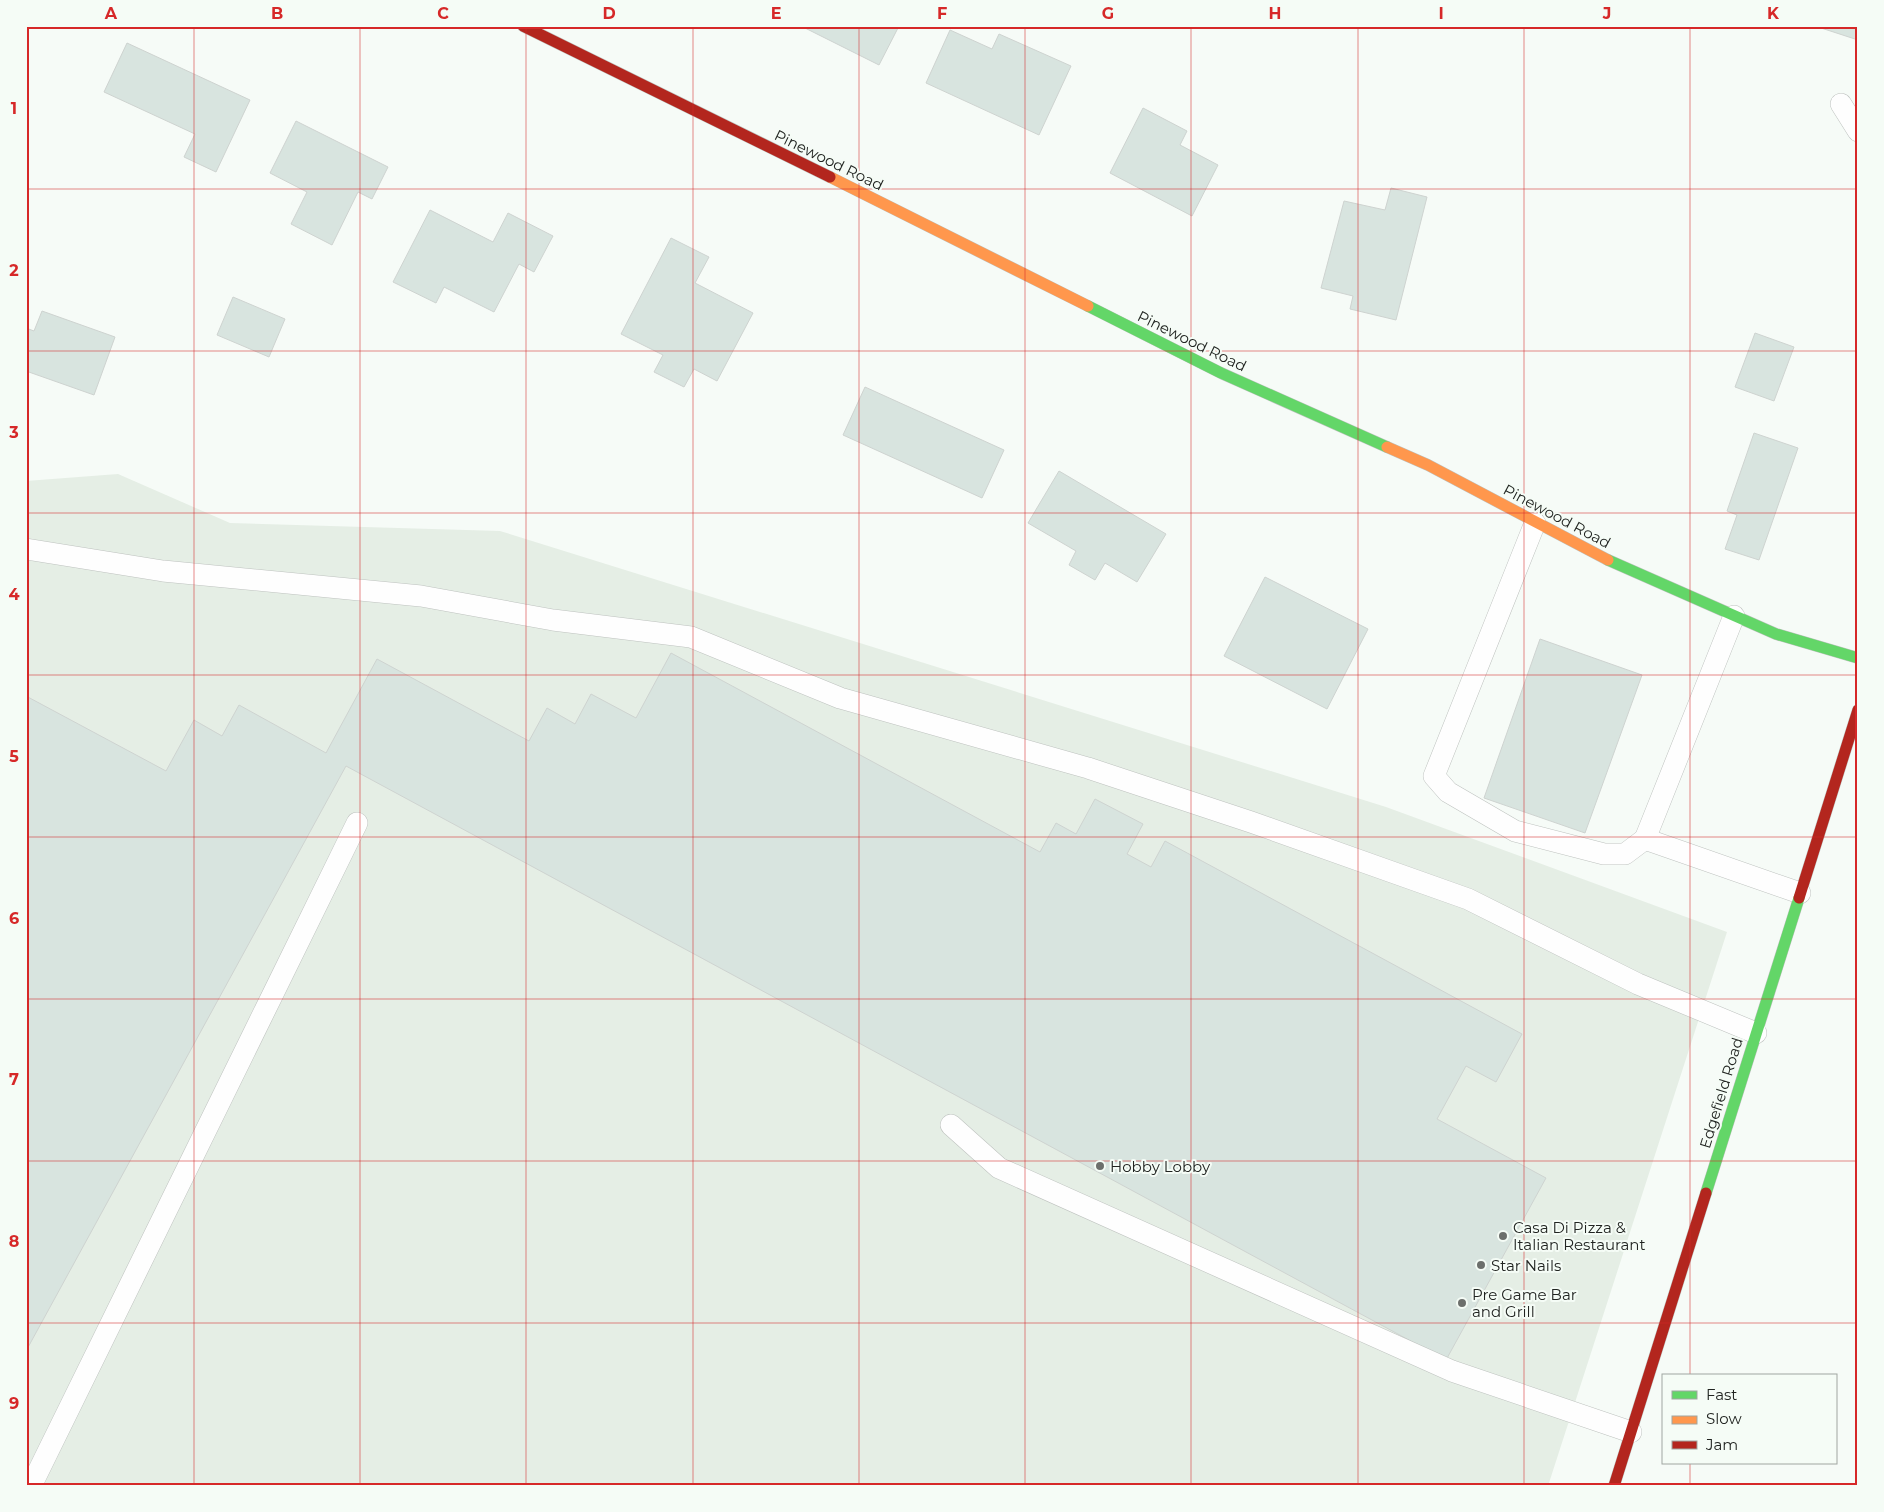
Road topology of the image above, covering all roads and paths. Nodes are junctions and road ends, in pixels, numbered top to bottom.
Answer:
1 (523, 26) edge
2 (1841, 104) dead end
3 (1858, 131) edge
4 (1535, 522) junction
5 (26, 549) edge
6 (1734, 616) junction
7 (1858, 658) edge
8 (1858, 710) edge
9 (357, 823) dead end
10 (1645, 839) junction
11 (1800, 893) junction
12 (1756, 1033) junction
13 (951, 1125) dead end
14 (1631, 1432) junction
15 (30, 1486) edge
16 (1614, 1486) edge

1 - 4 street, Pinewood Road
2 - 3 lane
4 - 6 street, Pinewood Road
4 - 10 lane
5 - 12 lane
6 - 7 street, Pinewood Road
6 - 10 lane
8 - 11 street, Edgefield Road
9 - 15 lane
10 - 11 lane
11 - 12 street, Edgefield Road
12 - 14 street, Edgefield Road
13 - 14 lane
14 - 16 street, Edgefield Road

